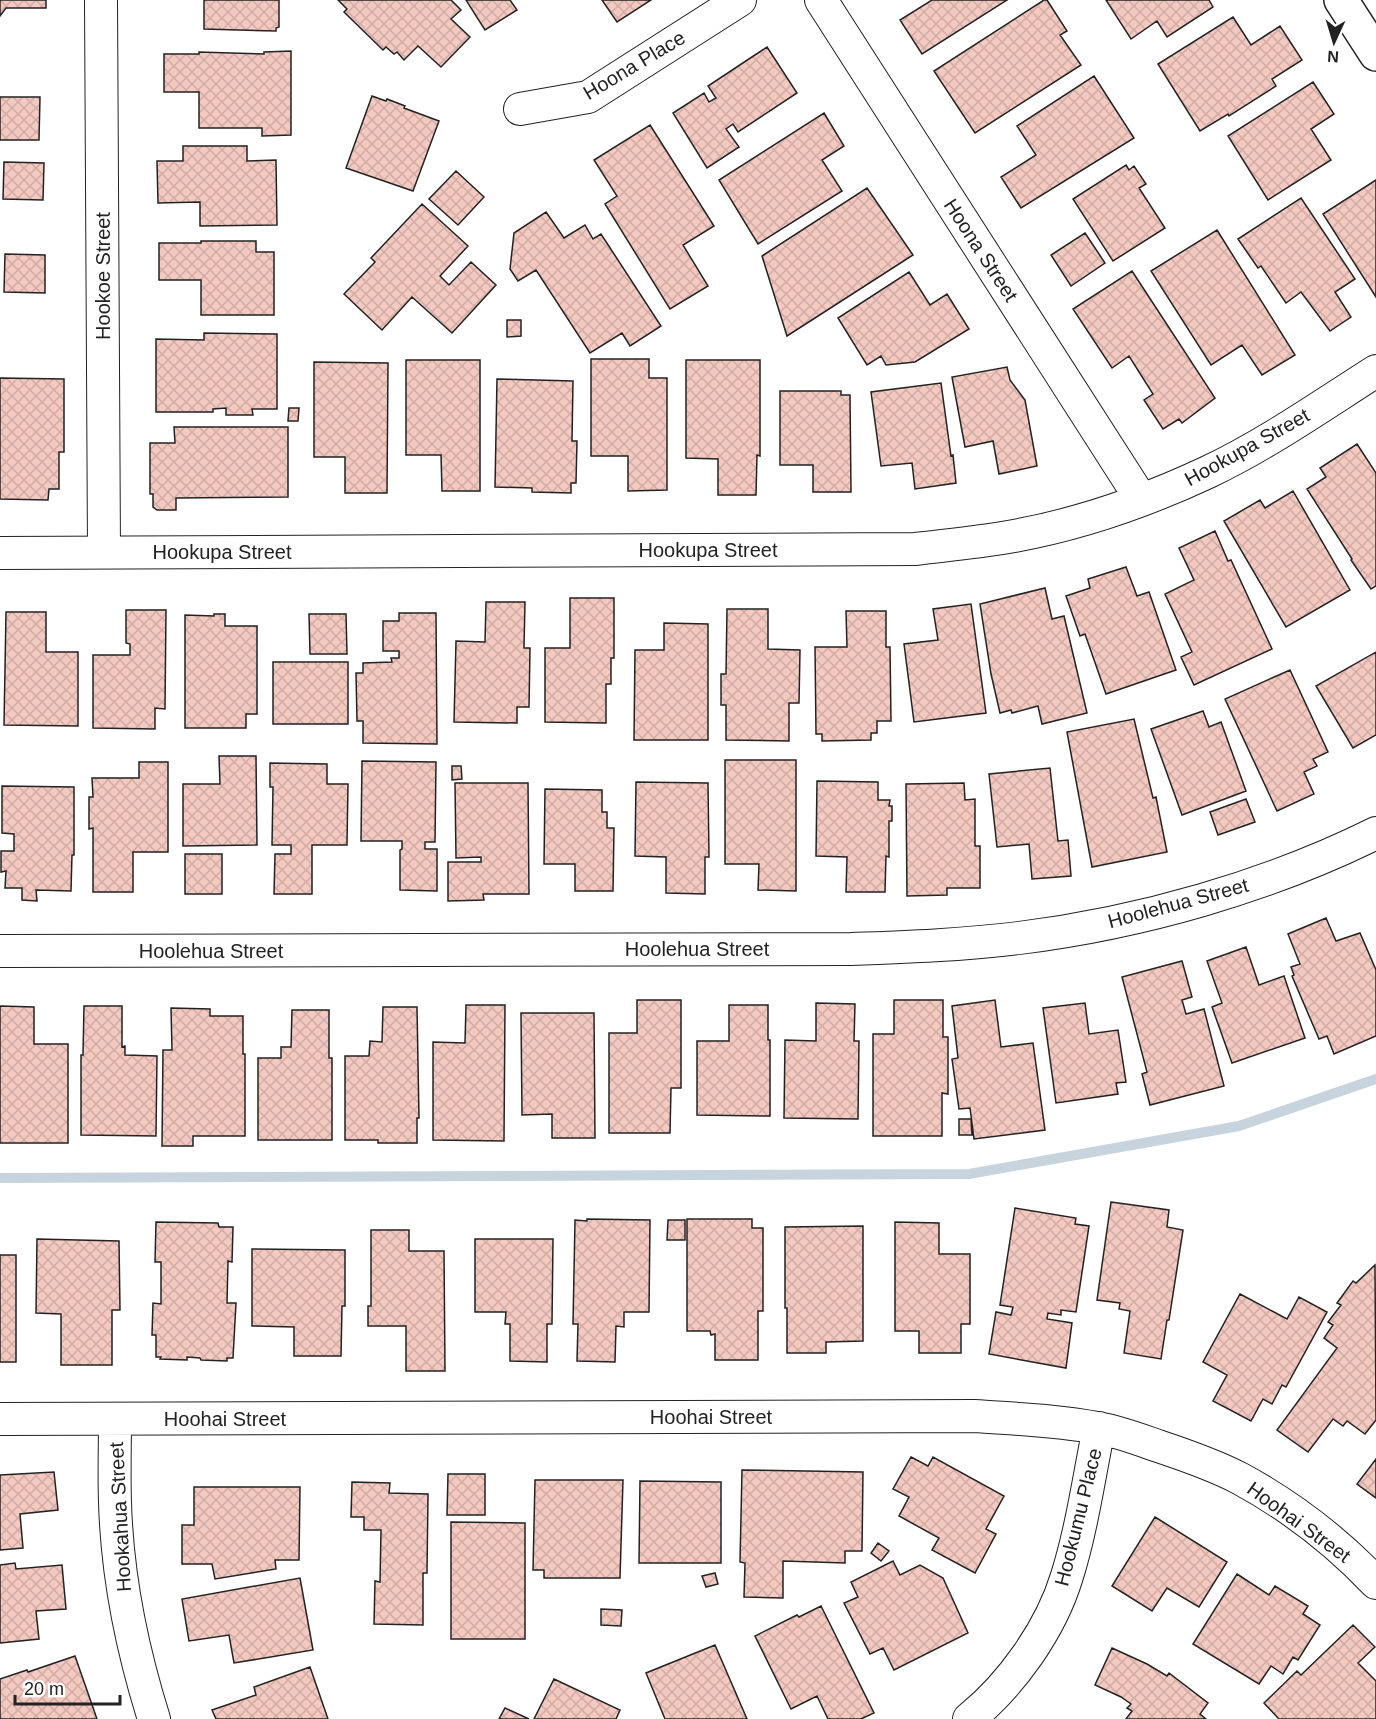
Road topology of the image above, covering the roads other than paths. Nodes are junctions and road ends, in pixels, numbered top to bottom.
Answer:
1 (101, 0) edge
2 (740, 0) edge
3 (820, 0) edge
4 (1341, 0) edge
5 (1376, 54) edge
6 (520, 109) dead end
7 (1376, 371) edge
8 (1142, 499) junction
9 (104, 552) junction
10 (0, 553) edge
11 (1376, 833) edge
12 (0, 951) edge
13 (0, 1419) edge
14 (115, 1419) junction
15 (1099, 1428) junction
16 (1376, 1583) edge
17 (154, 1719) edge
18 (969, 1719) edge

1 - 9 street, Hookoe Street
2 - 6 street, Hoona Place
3 - 8 street, Hoona Street
4 - 5 street
7 - 8 street, Hookupa Street
8 - 9 street, Hookupa Street
9 - 10 street, Hookupa Street
11 - 12 street, Hoolehua Street
13 - 14 street, Hoohai Street
14 - 15 street, Hoohai Street
14 - 17 street, Hookahua Street
15 - 16 street, Hoohai Street
15 - 18 street, Hookumu Place

